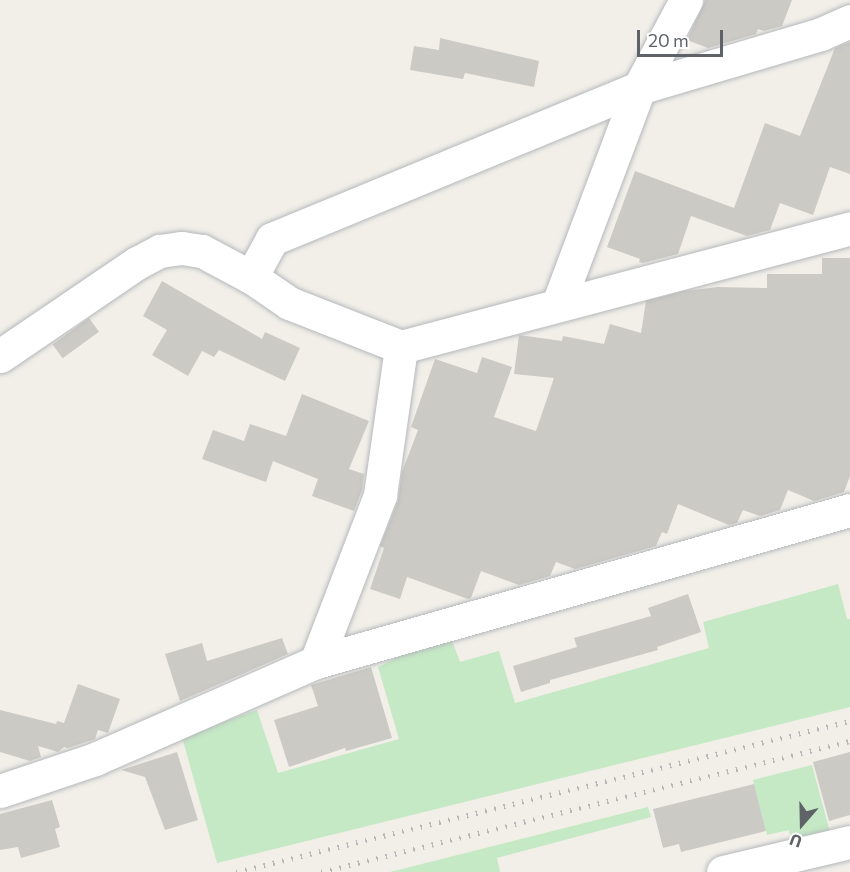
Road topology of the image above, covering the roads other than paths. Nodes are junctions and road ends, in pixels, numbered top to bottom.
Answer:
1 (686, 0) edge
2 (850, 21) edge
3 (639, 88) junction
4 (850, 228) edge
5 (250, 277) junction
6 (558, 304) junction
7 (401, 348) junction
8 (0, 356) edge
9 (848, 506) edge
10 (316, 662) junction
11 (0, 791) edge
12 (850, 842) edge
13 (758, 867) edge
14 (723, 872) edge

1 - 3 street
2 - 3 street
3 - 5 street
3 - 6 street
4 - 6 street
5 - 7 street
5 - 8 street
6 - 7 street
7 - 10 street
9 - 10 street
10 - 11 street
12 - 13 street
13 - 14 street

